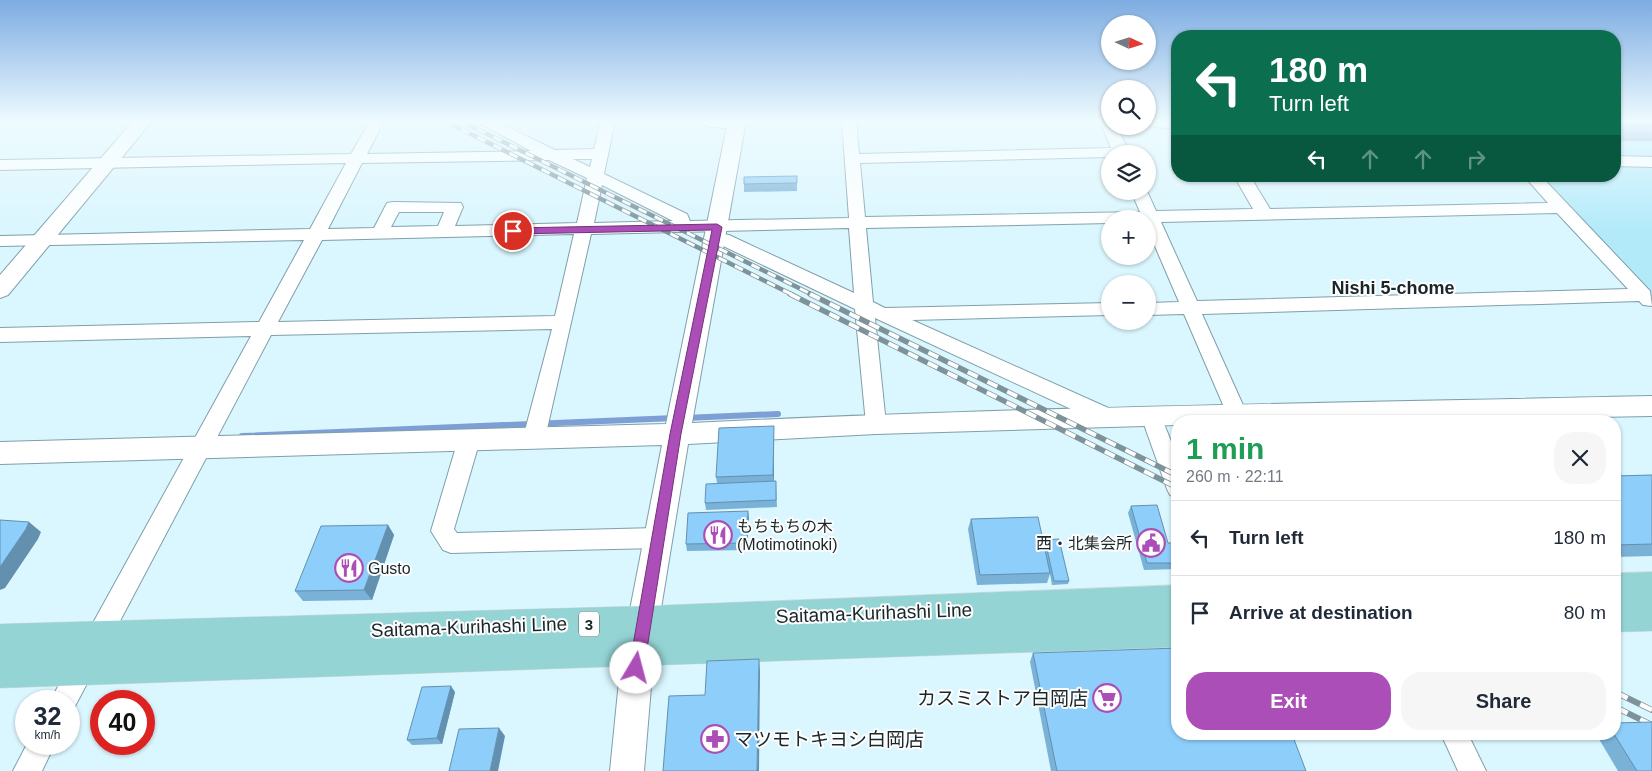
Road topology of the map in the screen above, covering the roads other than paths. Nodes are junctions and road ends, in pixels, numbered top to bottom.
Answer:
1 (113, 157) edge
2 (406, 157) edge
3 (557, 157) edge
4 (600, 157) edge
5 (730, 157) edge
6 (943, 157) edge
7 (357, 158) junction
8 (852, 159) joint
9 (1621, 161) edge
10 (1652, 162) edge
11 (108, 163) junction
12 (0, 165) edge
13 (596, 176) junction
14 (1246, 182) edge
15 (1537, 182) edge
16 (1561, 208) junction
17 (1265, 215) junction
18 (1156, 218) edge
19 (1101, 219) edge
20 (858, 224) junction
21 (683, 227) junction
22 (583, 230) junction
23 (1156, 230) edge
24 (443, 233) junction
25 (716, 233) junction
26 (379, 234) junction
27 (315, 235) junction
28 (42, 240) junction
29 (0, 241) edge
30 (0, 290) edge
31 (1648, 300) edge
32 (864, 306) junction
33 (1189, 308) junction
34 (1101, 309) edge
35 (1156, 309) edge
36 (882, 314) junction
37 (563, 322) junction
38 (265, 329) junction
39 (0, 335) edge
40 (1652, 406) edge
41 (1237, 414) junction
42 (1194, 415) edge
43 (1151, 416) junction
44 (1171, 416) edge
45 (1108, 417) junction
46 (876, 424) junction
47 (676, 434) junction
48 (534, 438) junction
49 (469, 440) junction
50 (201, 447) junction
51 (1170, 450) edge
52 (0, 453) edge
53 (657, 538) junction
54 (1652, 587) edge
55 (1621, 588) edge
56 (1171, 600) edge
57 (1652, 616) edge
58 (1621, 617) edge
59 (1171, 631) edge
60 (99, 637) junction
61 (641, 637) junction
62 (0, 640) edge
63 (82, 668) junction
64 (0, 671) edge
65 (70, 690) edge
66 (1457, 740) edge
67 (36, 755) edge
68 (27, 771) edge
69 (626, 771) edge
70 (1472, 771) edge

1 - 11 street
2 - 7 street
3 - 13 street
4 - 13 street
5 - 25 street
6 - 8 street
7 - 11 street
7 - 27 street
8 - 20 street
9 - 10 street
11 - 12 street
11 - 28 street
13 - 21 street
13 - 22 street
14 - 17 street
15 - 16 street
16 - 17 street
16 - 31 street
17 - 18 street
19 - 20 street
20 - 25 street
20 - 32 street
21 - 22 street
21 - 25 street
22 - 24 street
22 - 37 street
23 - 33 street
24 - 26 street
24 - 26 street
25 - 32 street
25 - 47 street
26 - 27 street
27 - 28 street
27 - 38 street
28 - 29 street
28 - 30 street
31 - 33 street
32 - 36 street
32 - 46 street
33 - 35 street
33 - 41 street
34 - 36 street
36 - 45 street
37 - 38 street
37 - 48 street
38 - 39 street
38 - 50 street
40 - 41 street
41 - 42 street
43 - 44 street
43 - 45 street
43 - 51 street
45 - 46 street
46 - 47 street
47 - 48 street
47 - 53 street
48 - 49 street
49 - 50 street
49 - 53 street
50 - 52 street
50 - 60 street
53 - 61 street
54 - 55 main road
56 - 61 main road, Saitama-Kurihashi Line / 3
57 - 58 main road
59 - 61 main road, Saitama-Kurihashi Line / 3
60 - 61 main road, Saitama-Kurihashi Line / 3
60 - 62 main road, Saitama-Kurihashi Line / 3
60 - 63 street
61 - 63 main road, Saitama-Kurihashi Line / 3
61 - 69 street
63 - 64 main road, Saitama-Kurihashi Line / 3
63 - 65 street
66 - 70 street
67 - 68 street

